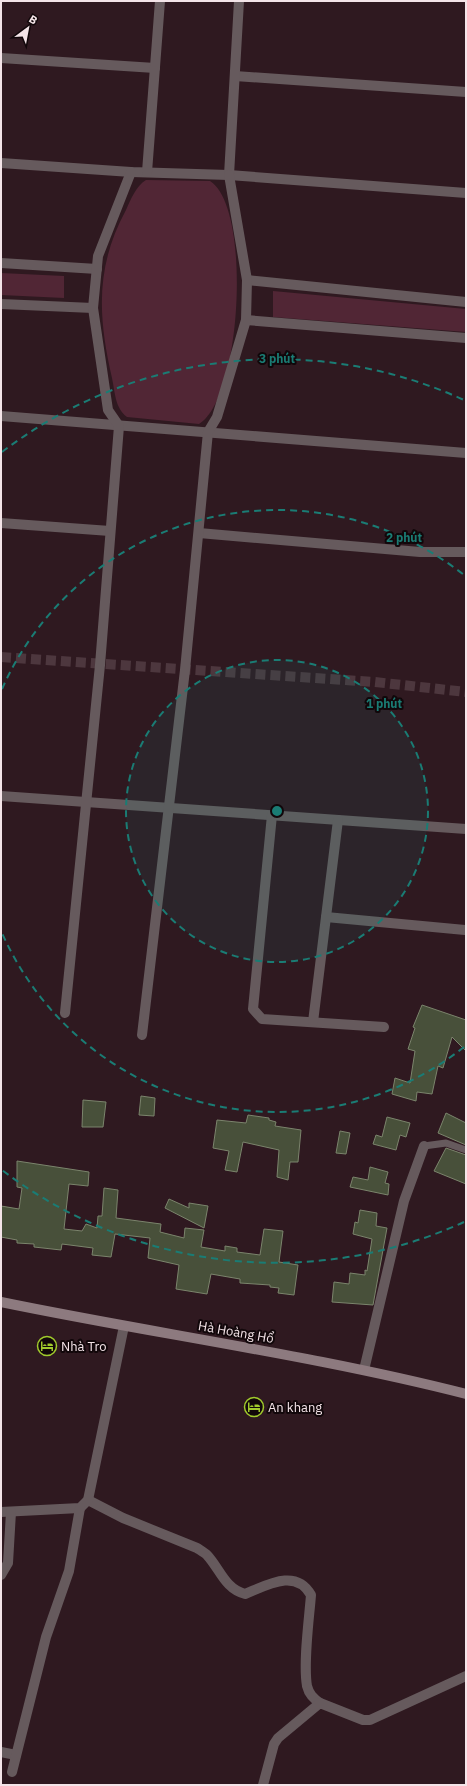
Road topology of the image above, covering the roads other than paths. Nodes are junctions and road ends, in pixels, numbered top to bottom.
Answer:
1 (160, 1) edge
2 (239, 1) edge
3 (1, 58) edge
4 (155, 68) junction
5 (235, 76) junction
6 (466, 92) edge
7 (1, 163) edge
8 (131, 172) junction
9 (148, 172) junction
10 (229, 175) junction
11 (466, 193) edge
12 (1, 263) edge
13 (97, 269) junction
14 (247, 280) junction
15 (466, 302) edge
16 (1, 304) edge
17 (93, 308) junction
18 (246, 320) junction
19 (466, 338) edge
20 (1, 416) edge
21 (119, 426) junction
22 (208, 432) junction
23 (466, 453) edge
24 (1, 523) edge
25 (110, 531) junction
26 (199, 533) junction
27 (466, 552) edge
28 (1, 796) edge
29 (86, 801) junction
30 (169, 807) junction
31 (272, 815) junction
32 (338, 820) junction
33 (466, 829) edge
34 (326, 917) junction
35 (465, 930) edge
36 (65, 1013) dead end
37 (313, 1022) junction
38 (384, 1027) dead end
39 (142, 1035) dead end
40 (424, 1146) joint
41 (466, 1150) edge
42 (1, 1302) edge
43 (124, 1326) junction
44 (364, 1370) junction
45 (466, 1394) edge
46 (88, 1500) junction
47 (80, 1508) junction
48 (6, 1512) edge
49 (1, 1576) edge
50 (466, 1676) edge
51 (320, 1703) junction
52 (1, 1752) edge
53 (16, 1755) junction
54 (12, 1772) dead end
55 (263, 1785) edge

1 - 4 street
2 - 5 street
3 - 4 street
4 - 9 street
5 - 6 street
5 - 10 street
7 - 8 street
8 - 9 street
8 - 13 street
9 - 10 street
10 - 11 street
10 - 14 street
12 - 13 street
13 - 17 street
14 - 15 street
14 - 18 street
16 - 17 street
17 - 21 street
18 - 19 street
18 - 22 street
20 - 21 street
21 - 22 street
21 - 25 street
22 - 23 street
22 - 26 street
24 - 25 street
25 - 29 street
26 - 27 street
26 - 30 street
28 - 29 street
29 - 30 street
29 - 36 street
30 - 31 street
30 - 39 street
31 - 32 street
31 - 37 street
32 - 33 street
32 - 34 street
34 - 35 street
34 - 37 street
37 - 38 street
40 - 41 lane
40 - 44 street
42 - 43 main road, Hà Hoàng Hổ
43 - 44 main road, Hà Hoàng Hổ
43 - 46 street
44 - 45 main road, Hà Hoàng Hổ
46 - 47 street
46 - 51 street
47 - 48 street
47 - 53 street
48 - 49 street
50 - 51 street
51 - 55 street
52 - 53 street
53 - 54 street

